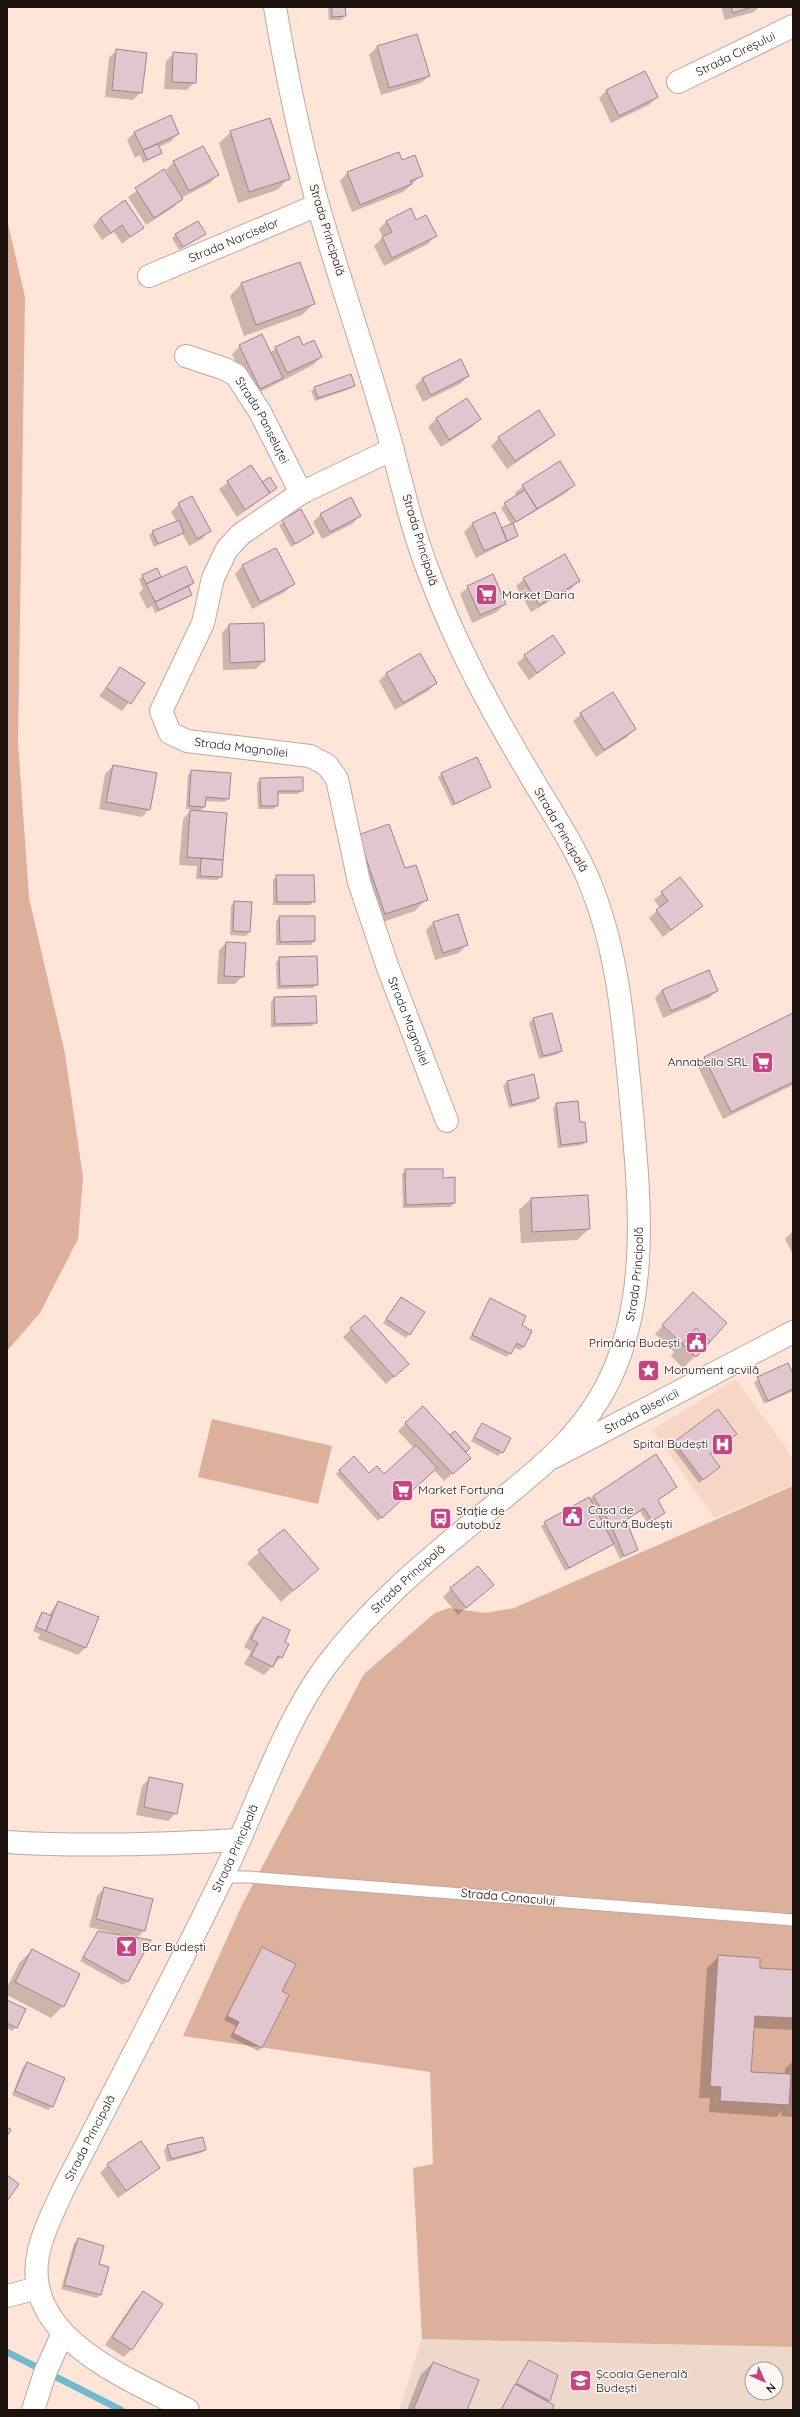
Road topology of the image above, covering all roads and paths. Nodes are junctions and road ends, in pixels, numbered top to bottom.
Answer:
1 (275, 7) edge
2 (793, 26) edge
3 (678, 82) dead end
4 (318, 205) junction
5 (149, 276) dead end
6 (186, 356) dead end
7 (393, 449) junction
8 (302, 493) junction
9 (447, 1121) dead end
10 (793, 1332) edge
11 (554, 1456) junction
12 (240, 1840) junction
13 (7, 1842) edge
14 (223, 1877) junction
15 (793, 1920) edge
16 (38, 2288) junction
17 (7, 2296) edge
18 (63, 2333) junction
19 (33, 2410) edge
20 (188, 2410) edge

1 - 4 main road, Strada Principală
2 - 3 main road, Strada Cireșului
4 - 5 main road, Strada Narciselor
4 - 7 main road, Strada Principală
6 - 8 main road, Strada Panseluței
7 - 8 main road, Strada Magnoliei
7 - 11 main road, Strada Principală
8 - 9 main road, Strada Magnoliei
10 - 11 main road, Strada Bisericii
11 - 12 main road, Strada Principală
12 - 13 main road
12 - 14 main road, Strada Principală
14 - 15 lane, Strada Conacului
14 - 16 main road, Strada Principală
16 - 17 main road
16 - 18 main road, Strada Principală
18 - 19 main road
18 - 20 main road, Strada Principală

